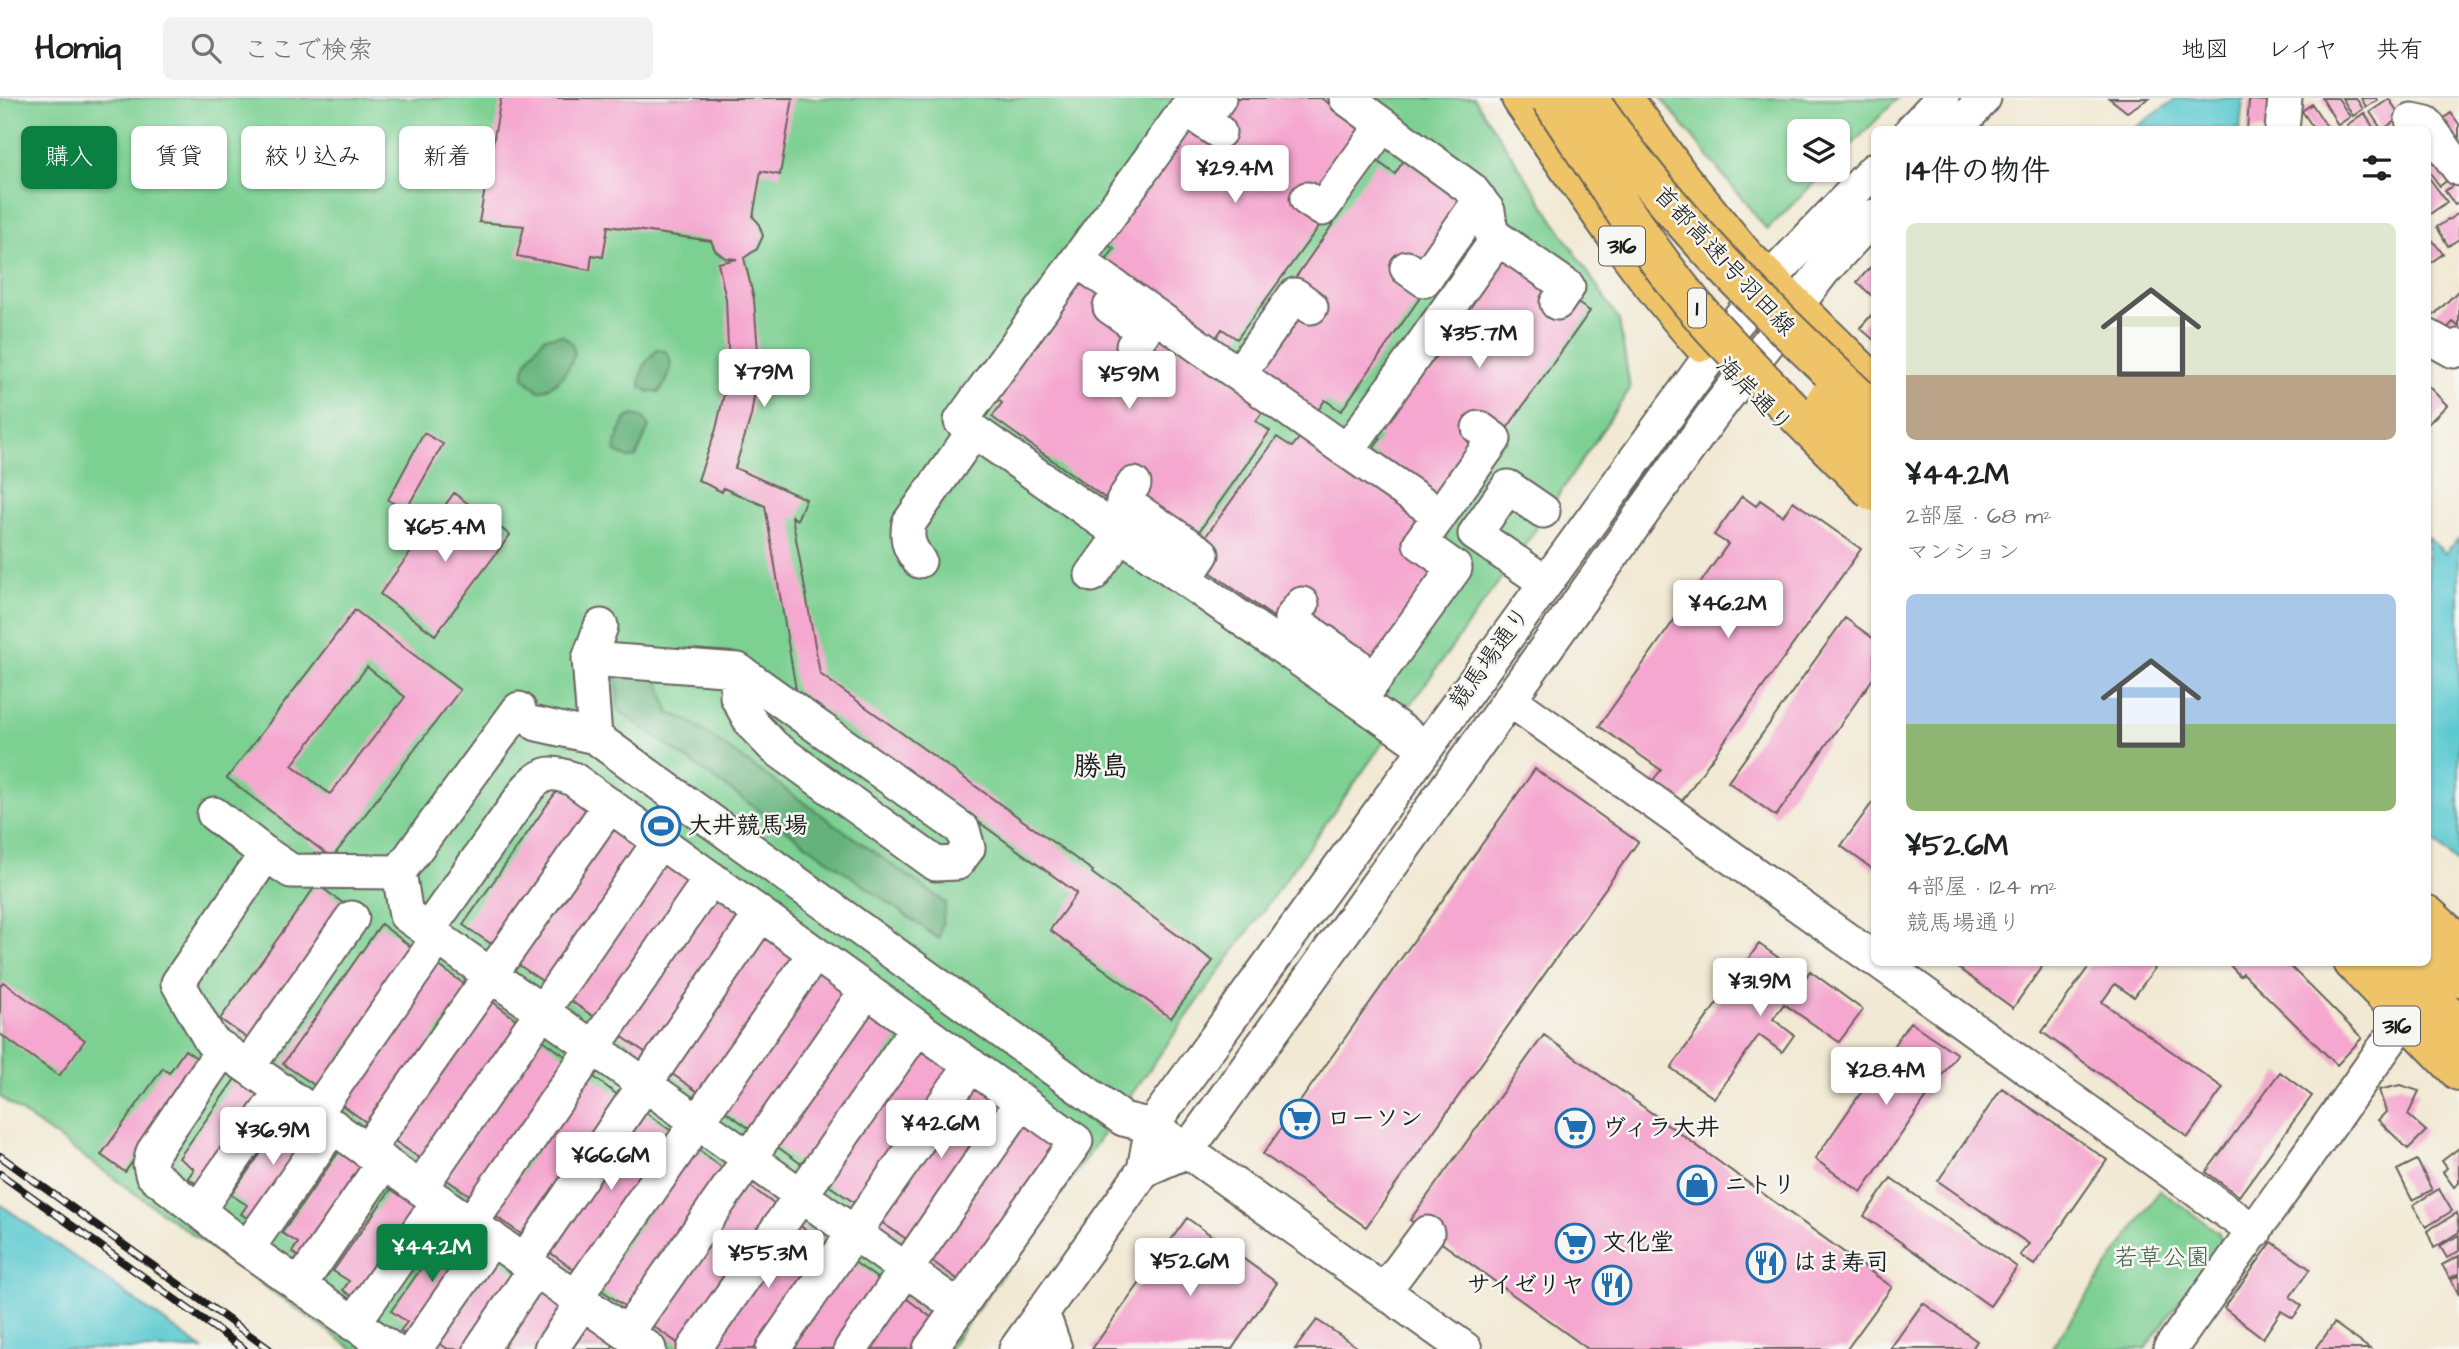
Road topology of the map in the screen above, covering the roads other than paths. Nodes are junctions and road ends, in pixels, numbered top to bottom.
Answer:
1 (1194, 98) edge
2 (1219, 98) edge
3 (1346, 98) edge
4 (1521, 98) edge
5 (1550, 98) edge
6 (1588, 98) edge
7 (1623, 98) edge
8 (1942, 98) edge
9 (1984, 98) edge
10 (2285, 98) edge
11 (2404, 116) edge
12 (1383, 125) junction
13 (1916, 126) edge
14 (1959, 126) edge
15 (2282, 126) edge
16 (2428, 126) edge
17 (2431, 130) edge
18 (1219, 132) dead end
19 (2459, 169) edge
20 (1871, 174) edge
21 (1656, 189) junction
22 (1307, 199) dead end
23 (1480, 200) junction
24 (1871, 219) edge
25 (1492, 234) junction
26 (1072, 268) junction
27 (1407, 268) dead end
28 (1781, 294) junction
29 (1557, 303) dead end
30 (1311, 307) dead end
31 (1133, 346) dead end
32 (1712, 354) junction
33 (1239, 374) junction
34 (1871, 381) edge
35 (1739, 382) junction
36 (1871, 409) edge
37 (1479, 428) dead end
38 (974, 431) junction
39 (1871, 445) edge
40 (1358, 458) junction
41 (1134, 484) dead end
42 (1871, 489) edge
43 (1871, 510) edge
44 (1543, 511) dead end
45 (1440, 515) junction
46 (1121, 534) junction
47 (1410, 545) dead end
48 (919, 561) dead end
49 (1092, 575) dead end
50 (1185, 579) junction
51 (1545, 582) junction
52 (1301, 604) dead end
53 (601, 626) dead end
54 (589, 659) junction
55 (738, 670) junction
56 (1349, 695) junction
57 (1509, 699) junction
58 (595, 737) junction
59 (1426, 748) junction
60 (610, 805) junction
61 (214, 814) dead end
62 (660, 841) junction
63 (266, 854) junction
64 (399, 872) junction
65 (711, 878) junction
66 (761, 914) junction
67 (352, 918) dead end
68 (2431, 924) edge
69 (433, 934) junction
70 (2431, 951) edge
71 (815, 953) junction
72 (1871, 957) edge
73 (1885, 966) edge
74 (2338, 966) edge
75 (2357, 966) edge
76 (2394, 966) edge
77 (2450, 969) edge
78 (491, 975) junction
79 (867, 990) junction
80 (542, 1011) junction
81 (2459, 1026) edge
82 (918, 1027) junction
83 (2399, 1027) junction
84 (593, 1048) junction
85 (235, 1058) junction
86 (971, 1065) junction
87 (2459, 1071) edge
88 (645, 1084) junction
89 (282, 1090) junction
90 (2459, 1090) edge
91 (1022, 1101) junction
92 (324, 1120) junction
93 (698, 1122) junction
94 (1152, 1126) junction
95 (1187, 1151) junction
96 (376, 1156) junction
97 (750, 1158) junction
98 (1144, 1170) junction
99 (429, 1194) junction
100 (801, 1195) junction
101 (198, 1210) junction
102 (481, 1231) junction
103 (854, 1232) junction
104 (2255, 1232) junction
105 (1427, 1233) dead end
106 (247, 1249) junction
107 (530, 1265) junction
108 (906, 1269) junction
109 (299, 1286) junction
110 (1384, 1291) junction
111 (580, 1300) junction
112 (960, 1307) junction
113 (1042, 1312) junction
114 (353, 1324) junction
115 (634, 1342) edge
116 (391, 1349) edge
117 (415, 1349) edge
118 (481, 1349) edge
119 (551, 1349) edge
120 (694, 1349) edge
121 (773, 1349) edge
122 (851, 1349) edge
123 (930, 1349) edge
124 (1016, 1349) edge
125 (1055, 1349) edge
126 (1465, 1349) edge
127 (2170, 1349) edge

1 - 26 street
2 - 18 street
3 - 12 street
4 - 32 main road, 海岸通り / 316
5 - 42 main road, 首都高速1号羽田線 / 1, bridge
6 - 21 main road, 首都高速1号羽田線 / 1, bridge
7 - 28 main road
8 - 13 street
9 - 14 street
10 - 15 street
11 - 16 street
12 - 22 street
12 - 23 street
17 - 19 street
20 - 28 street, 競馬場通り
21 - 36 main road, 首都高速1号羽田線 / 1, bridge
21 - 39 main road, bridge
23 - 25 street
23 - 27 street
24 - 28 street, 競馬場通り
25 - 29 street
25 - 40 street
26 - 31 street
26 - 33 street
26 - 38 street
28 - 32 street, 競馬場通り
28 - 34 main road
28 - 35 street, 競馬場通り
30 - 33 street
32 - 35 main road, 海岸通り / 316
32 - 51 street, 競馬場通り
33 - 40 street
35 - 43 main road, 海岸通り / 316
35 - 57 street, 競馬場通り
37 - 45 street
38 - 46 street
38 - 48 street
40 - 45 street
40 - 47 street
41 - 50 street
44 - 51 street
45 - 56 street
46 - 49 street
46 - 50 street
50 - 56 street
51 - 59 street, 競馬場通り
52 - 56 street
53 - 54 street
54 - 55 street
54 - 58 street
55 - 55 street
56 - 59 street
57 - 72 street
57 - 95 street, 競馬場通り
58 - 64 street
58 - 94 street
59 - 94 street, 競馬場通り
60 - 62 street
60 - 69 street
60 - 78 street
61 - 63 street
62 - 65 street
62 - 80 street
63 - 64 street
63 - 85 street
64 - 69 street
65 - 66 street
65 - 84 street
66 - 71 street
66 - 88 street
67 - 85 street
68 - 77 main road
69 - 78 street
69 - 92 street
70 - 77 main road
71 - 79 street
71 - 93 street
73 - 104 street
74 - 83 main road, 316
75 - 87 main road
76 - 81 main road
78 - 80 street
78 - 96 street
79 - 82 street
79 - 97 street
80 - 84 street
80 - 99 street
82 - 86 street
82 - 100 street
83 - 90 main road, 316
83 - 104 street
84 - 88 street
84 - 102 street
85 - 89 street
85 - 101 street
86 - 91 street
86 - 103 street
88 - 93 street
88 - 107 street
89 - 92 street
89 - 101 street
91 - 108 street
91 - 112 street
92 - 96 street
92 - 106 street
93 - 97 street
93 - 111 street
94 - 95 street
94 - 98 street, 競馬場通り
95 - 98 street
95 - 110 street
96 - 99 street
96 - 109 street
97 - 100 street
97 - 115 street
98 - 113 street, 競馬場通り
99 - 102 street
99 - 114 street
100 - 103 street
100 - 120 street
101 - 106 street
102 - 107 street
102 - 117 street
103 - 108 street
103 - 121 street
104 - 127 street
105 - 110 street
106 - 109 street
107 - 111 street
107 - 118 street
108 - 112 street
108 - 122 street
109 - 114 street
110 - 126 street
111 - 115 street
111 - 119 street
112 - 123 street
113 - 124 street, 競馬場通り
113 - 125 street
114 - 116 street

